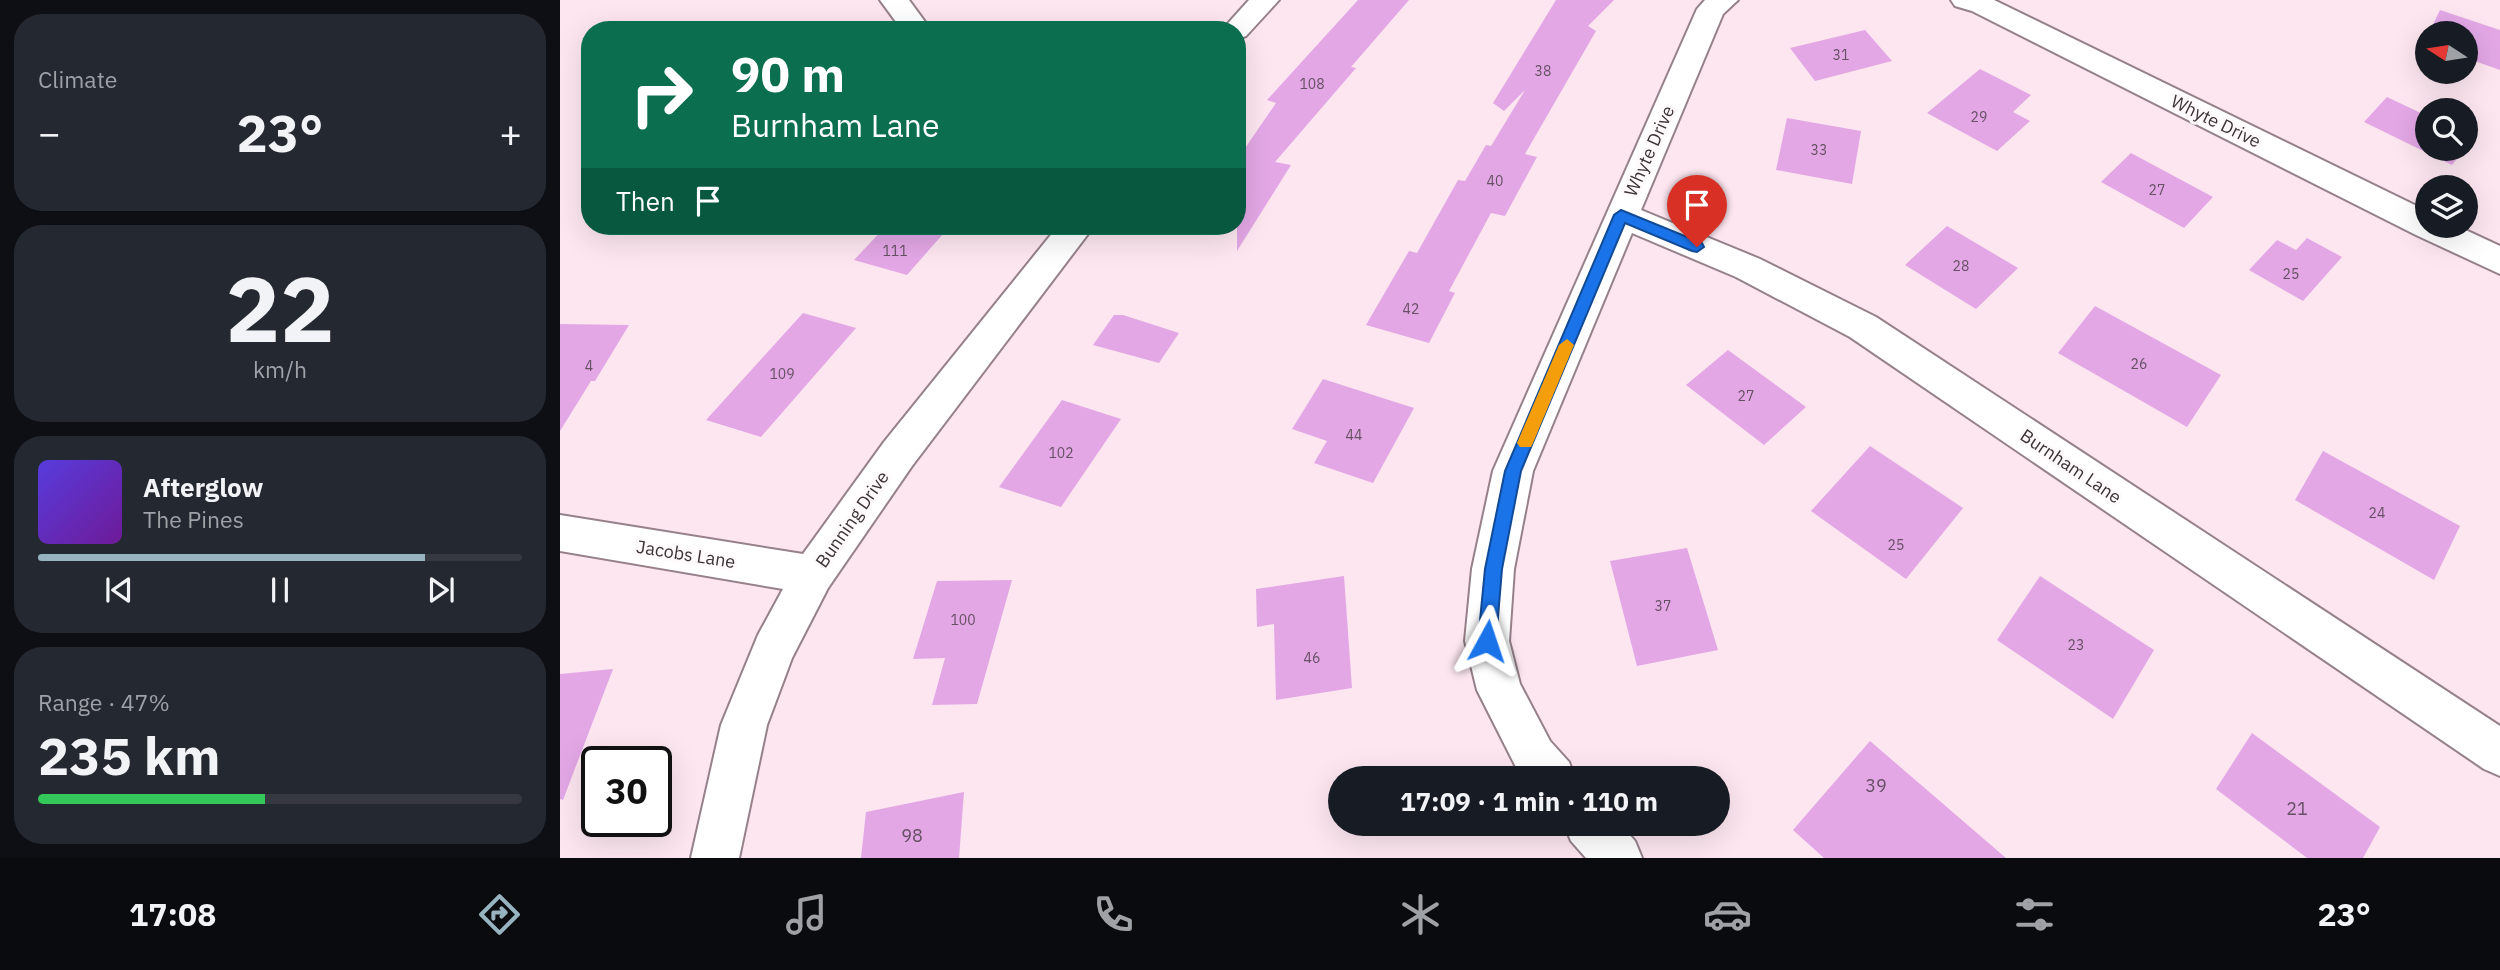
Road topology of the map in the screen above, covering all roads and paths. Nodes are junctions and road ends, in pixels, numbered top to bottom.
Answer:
1 (894, 0) edge
2 (1265, 0) edge
3 (1724, 0) edge
4 (1965, 0) edge
5 (911, 21) edge
6 (1245, 21) edge
7 (1621, 215) junction
8 (2415, 220) edge
9 (1070, 235) edge
10 (2453, 238) edge
11 (2500, 261) edge
12 (560, 533) edge
13 (813, 575) junction
14 (2500, 752) edge
15 (1541, 766) edge
16 (1599, 836) edge
17 (715, 858) edge
18 (1618, 858) edge

1 - 5 street
2 - 6 street
3 - 7 street, Whyte Drive
4 - 8 street, Whyte Drive
7 - 14 street, Burnham Lane
7 - 15 street, Whyte Drive
9 - 13 street, Bunning Drive
10 - 11 street, Whyte Drive
12 - 13 street, Jacobs Lane
13 - 17 street, Bunning Drive
16 - 18 street

